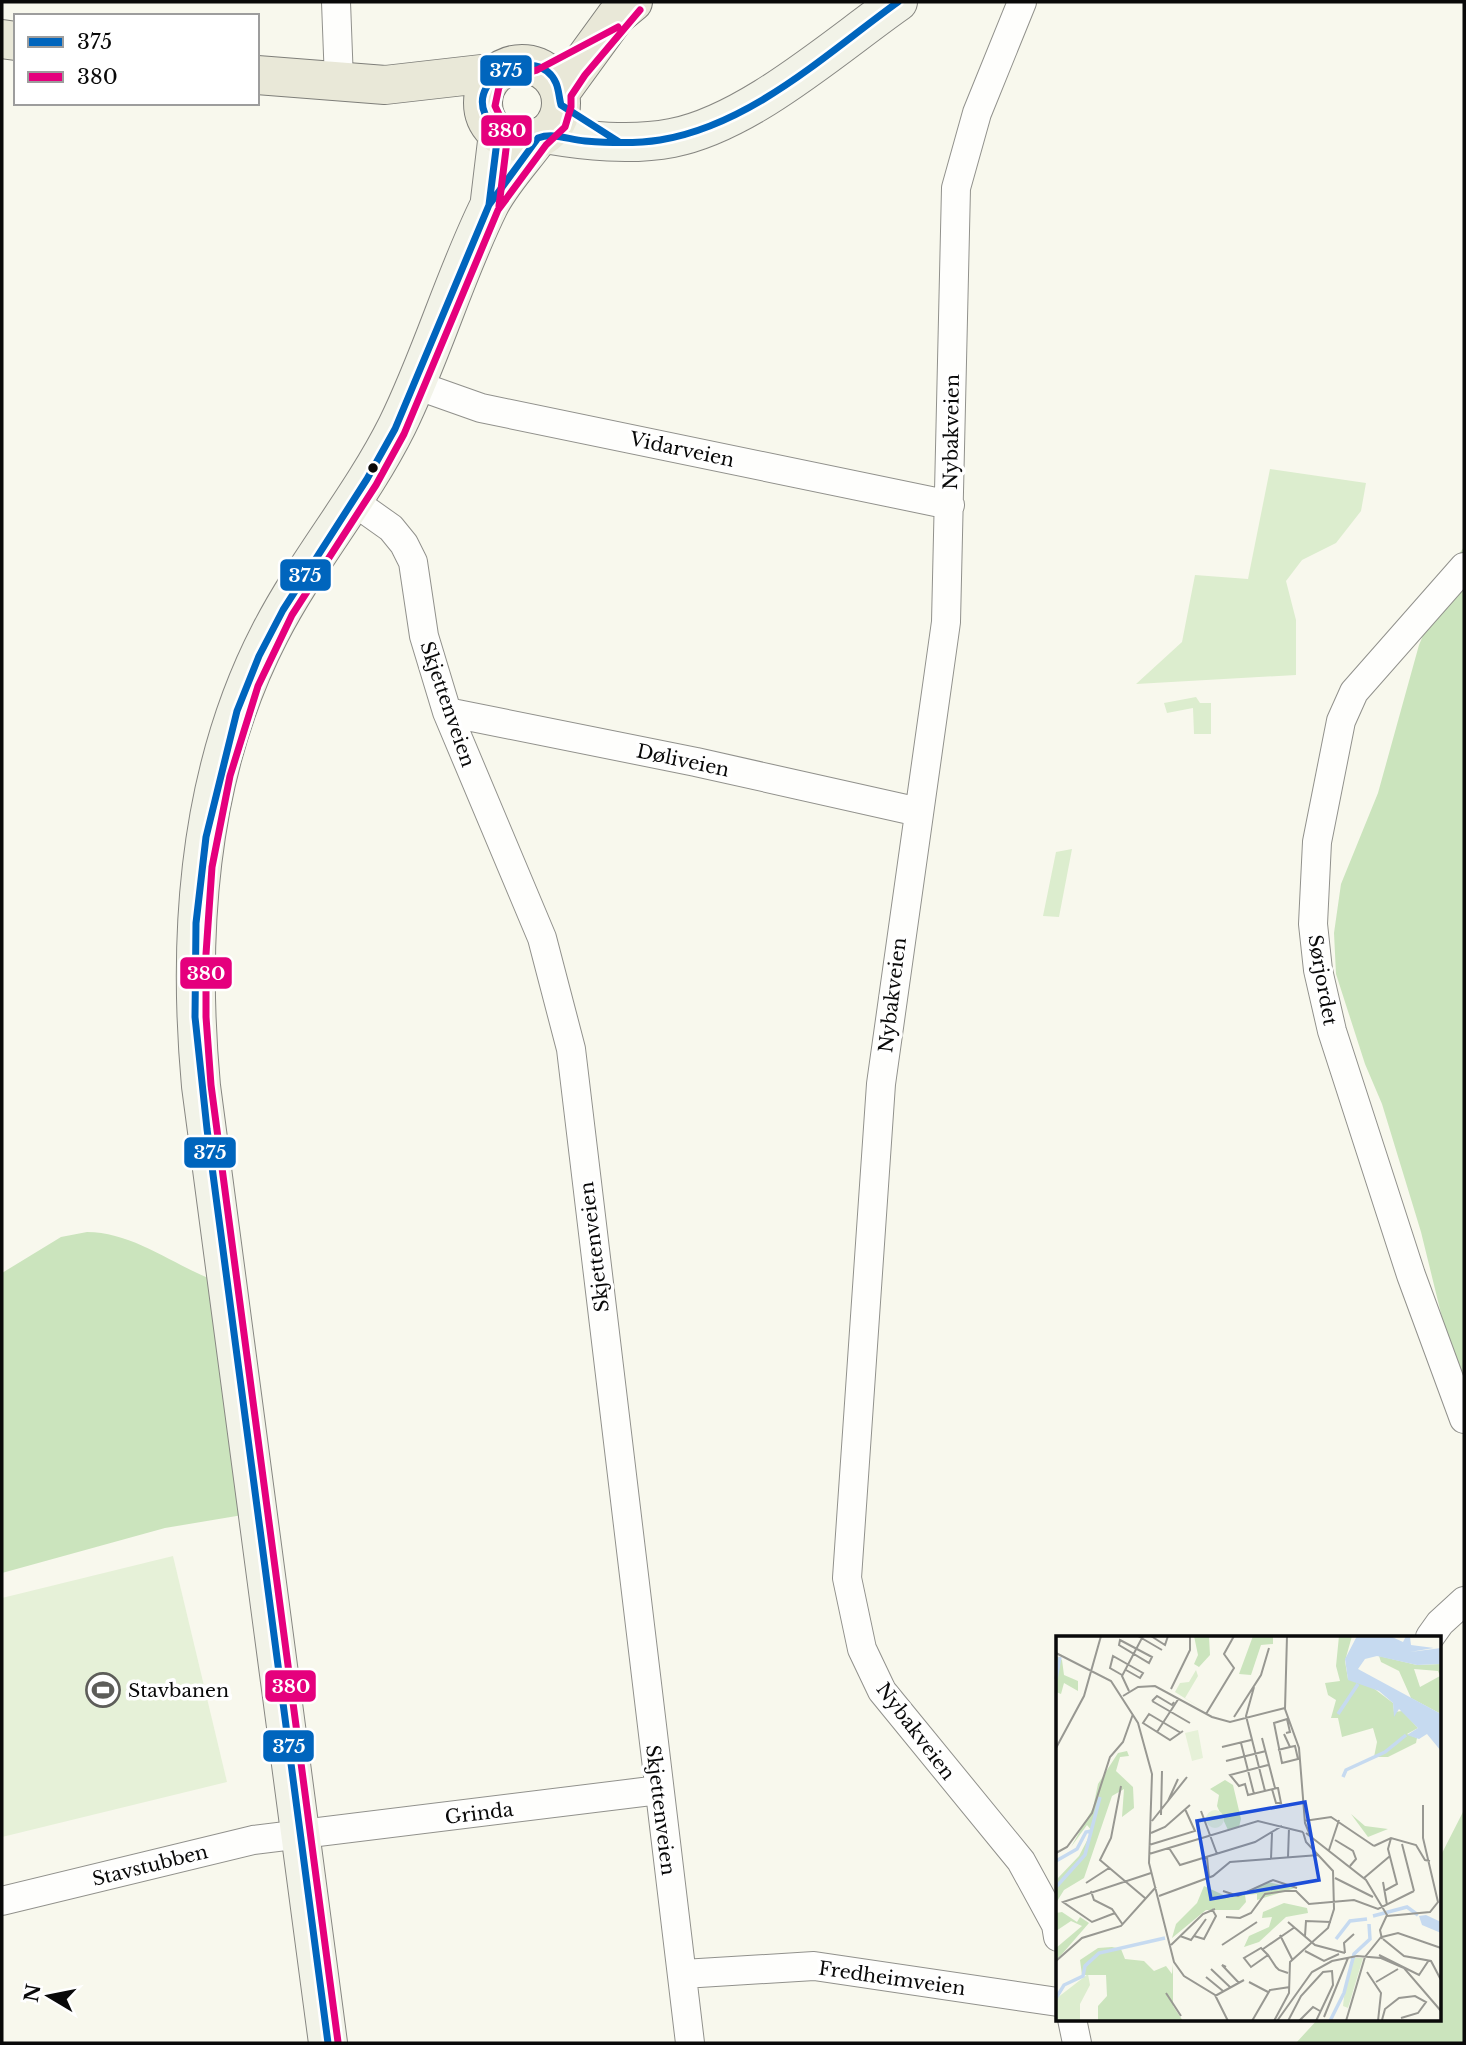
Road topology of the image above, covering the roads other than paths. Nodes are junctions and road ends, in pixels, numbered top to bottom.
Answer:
1 (337, 2) edge
2 (898, 2) edge
3 (1022, 2) edge
4 (625, 9) edge
5 (513, 68) junction
6 (259, 75) edge
7 (340, 81) junction
8 (385, 85) junction
9 (551, 117) junction
10 (493, 126) junction
11 (489, 205) junction
12 (416, 384) junction
13 (353, 501) junction
14 (950, 505) junction
15 (1464, 567) edge
16 (447, 712) junction
17 (919, 812) junction
18 (1464, 1419) edge
19 (1464, 1601) edge
20 (1431, 1636) edge
21 (659, 1790) junction
22 (300, 1835) junction
23 (2, 1901) edge
24 (1056, 1924) edge
25 (683, 1974) junction
26 (1056, 2002) edge
27 (1072, 2021) edge
28 (328, 2043) edge
29 (690, 2043) edge
30 (1077, 2043) edge

1 - 7 street
2 - 9 street
3 - 14 street, Nybakveien
4 - 5 main road
4 - 9 main road
5 - 8 main road
5 - 9 main road
5 - 10 main road
6 - 7 main road
7 - 8 main road
8 - 10 main road
9 - 10 main road
9 - 11 street
10 - 11 street
11 - 12 street
12 - 13 street
12 - 14 street, Vidarveien
13 - 16 street, Skjettenveien
13 - 22 street
14 - 17 street, Nybakveien
15 - 18 street, Sørjordet
16 - 17 street, Døliveien
16 - 21 street, Skjettenveien
17 - 24 street, Nybakveien
19 - 20 street
21 - 22 street, Grinda
21 - 25 street, Skjettenveien
22 - 23 street, Stavstubben
22 - 28 street
25 - 26 street, Fredheimveien
25 - 29 street, Skjettenveien
27 - 30 street

